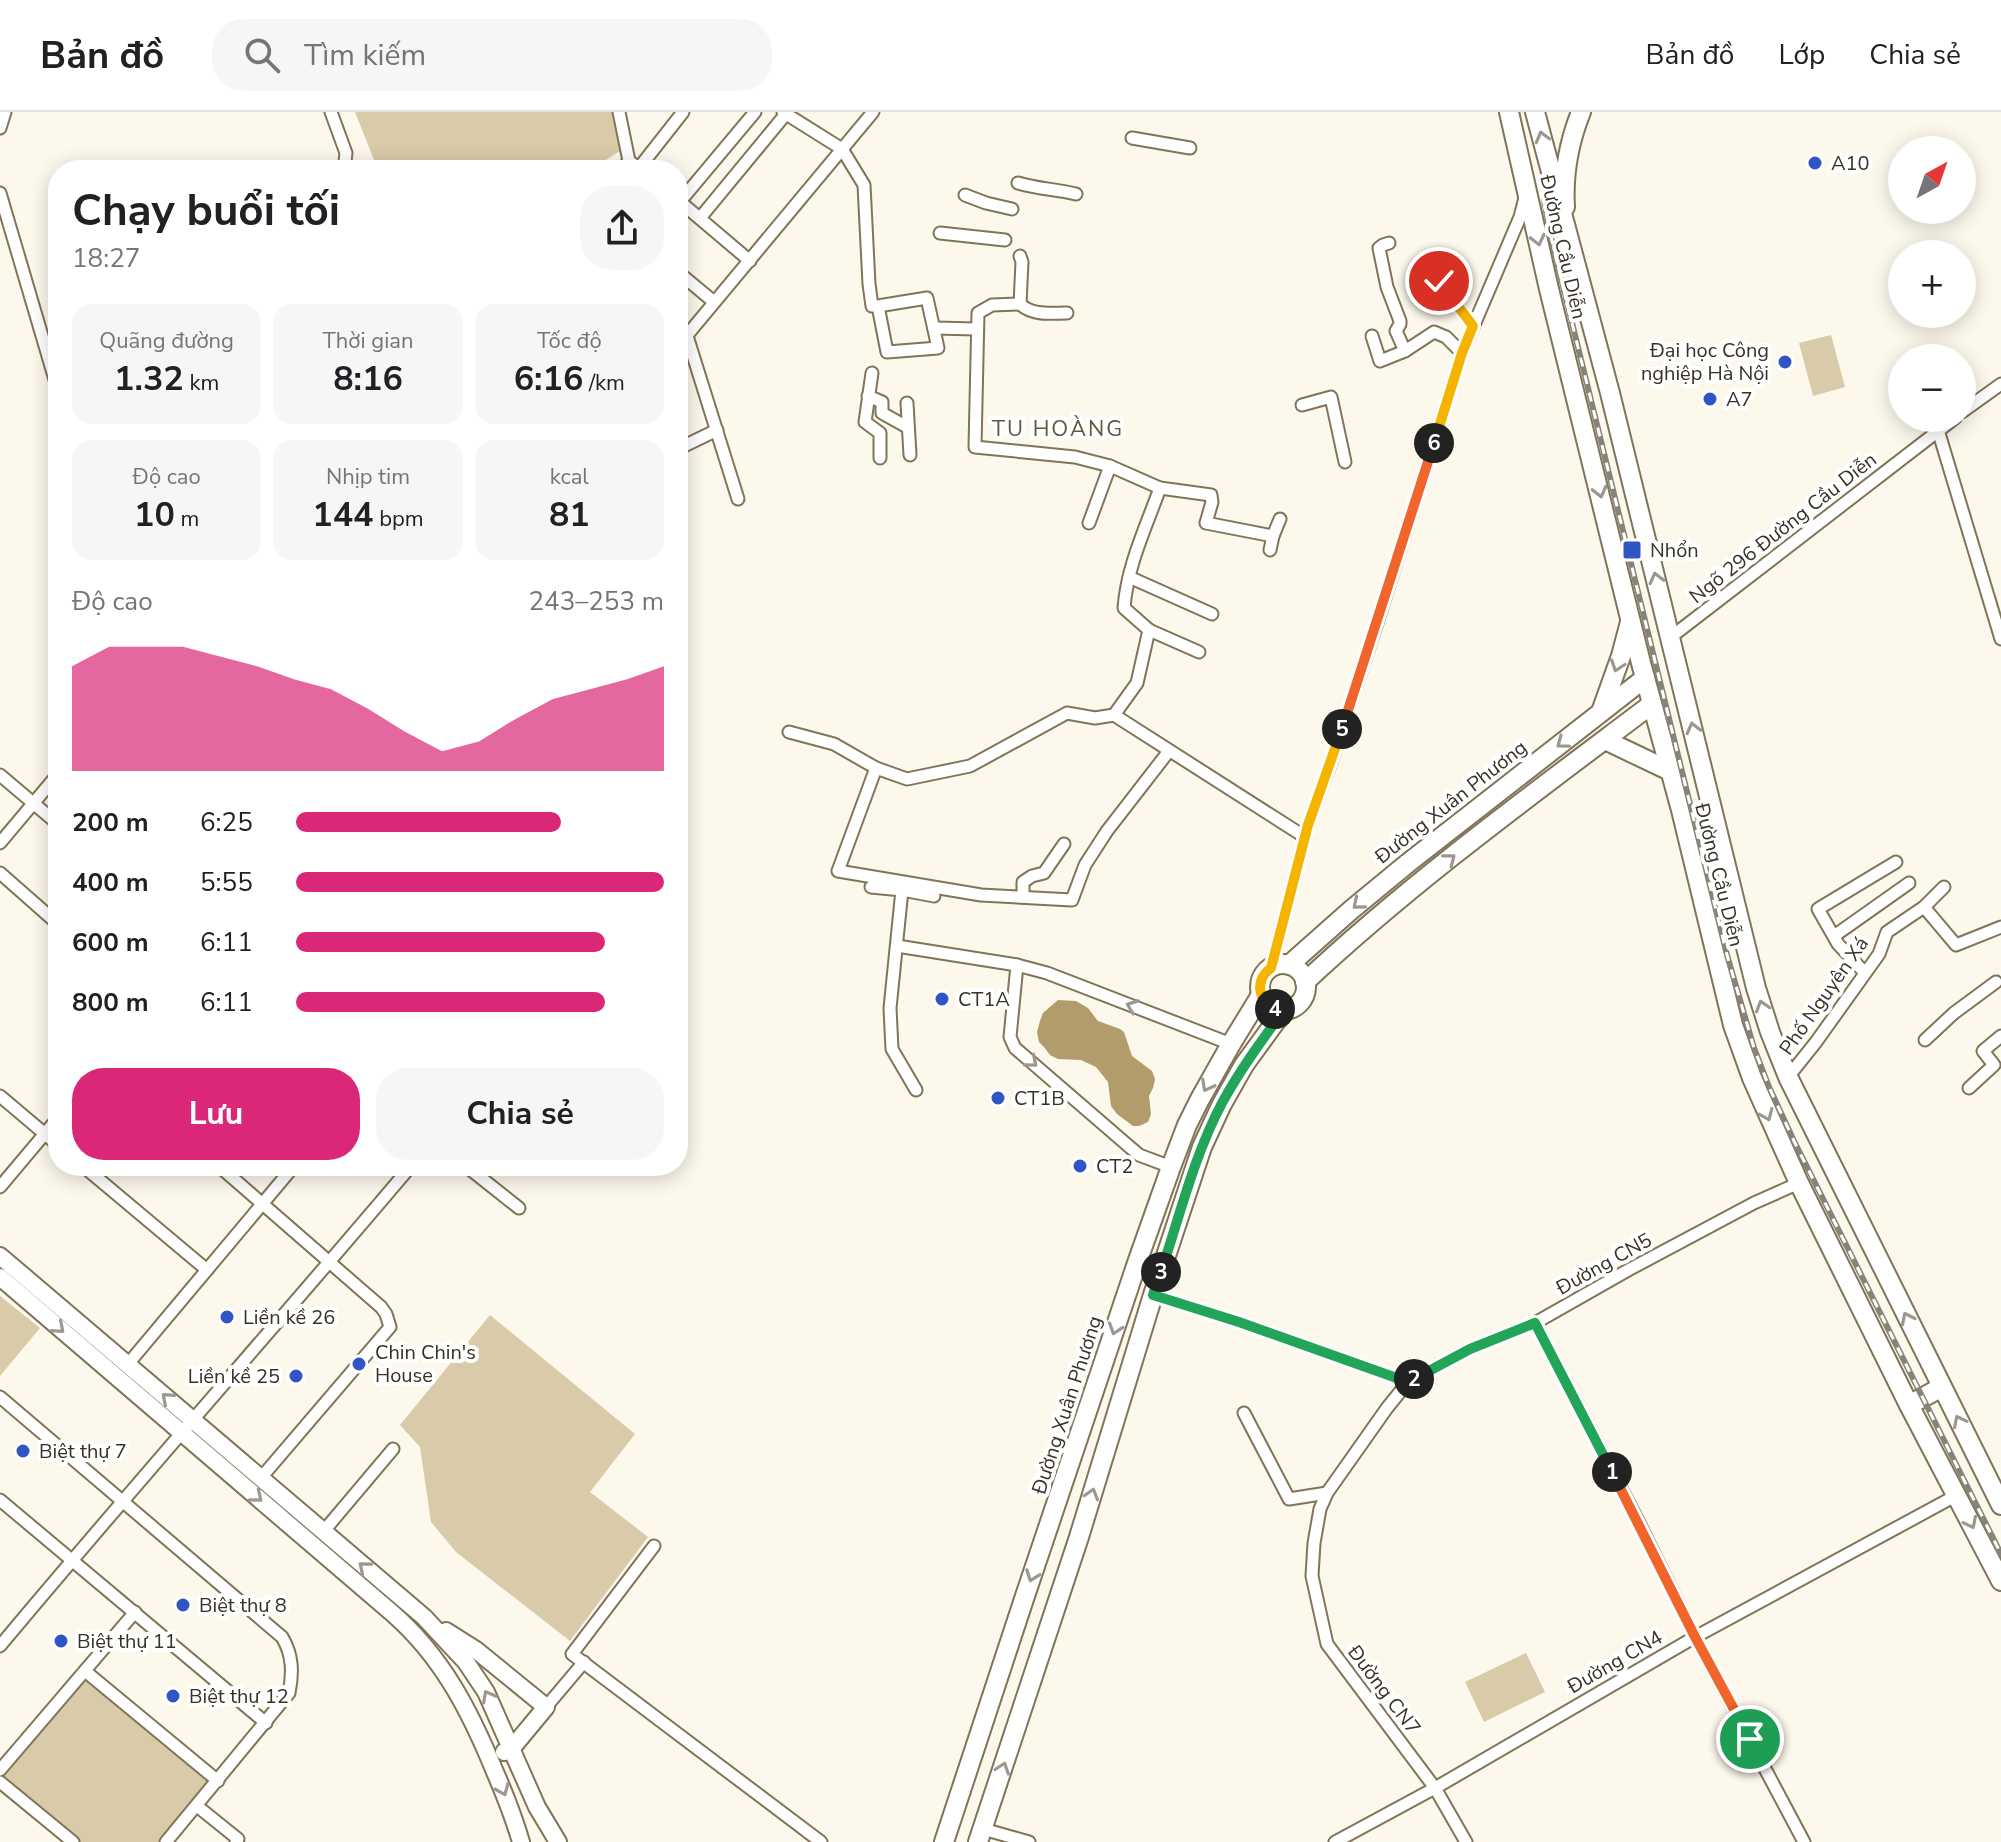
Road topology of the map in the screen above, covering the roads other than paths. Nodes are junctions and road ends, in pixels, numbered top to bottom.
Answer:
1 (5, 112) edge
2 (331, 112) edge
3 (619, 112) edge
4 (683, 112) edge
5 (755, 112) edge
6 (873, 112) edge
7 (1509, 112) edge
8 (1535, 112) edge
9 (1581, 112) edge
10 (784, 114) edge
11 (0, 128) edge
12 (1132, 138) dead end
13 (1190, 148) dead end
14 (842, 149) junction
15 (345, 160) edge
16 (630, 160) edge
17 (638, 160) edge
18 (1018, 183) dead end
19 (1527, 190) junction
20 (688, 191) edge
21 (0, 193) edge
22 (1076, 194) dead end
23 (965, 195) dead end
24 (688, 209) edge
25 (1012, 209) dead end
26 (700, 218) junction
27 (1566, 226) junction
28 (940, 233) dead end
29 (1005, 240) dead end
30 (1389, 243) dead end
31 (1020, 256) dead end
32 (750, 261) junction
33 (688, 280) edge
34 (1430, 283) dead end
35 (714, 302) junction
36 (1020, 304) junction
37 (878, 306) junction
38 (1067, 313) dead end
39 (1473, 326) junction
40 (934, 328) junction
41 (977, 329) junction
42 (688, 335) edge
43 (1372, 336) dead end
44 (688, 339) edge
45 (1405, 351) junction
46 (1462, 353) junction
47 (48, 356) edge
48 (872, 373) dead end
49 (2001, 384) edge
50 (868, 396) junction
51 (1976, 402) edge
52 (907, 403) dead end
53 (1302, 405) dead end
54 (907, 427) junction
55 (717, 430) junction
56 (1935, 432) edge
57 (1939, 432) edge
58 (688, 444) edge
59 (910, 455) dead end
60 (880, 458) dead end
61 (1345, 462) dead end
62 (1110, 466) junction
63 (1160, 488) junction
64 (738, 499) dead end
65 (1280, 519) dead end
66 (1089, 523) dead end
67 (1273, 536) junction
68 (1270, 550) dead end
69 (1129, 577) junction
70 (1212, 614) dead end
71 (1631, 619) junction
72 (1149, 630) junction
73 (2001, 639) edge
74 (1673, 645) junction
75 (1199, 652) dead end
76 (1645, 678) junction
77 (1681, 682) junction
78 (1652, 704) junction
79 (1601, 712) junction
80 (1114, 715) junction
81 (789, 732) dead end
82 (1605, 740) junction
83 (1169, 751) junction
84 (876, 768) junction
85 (1670, 771) junction
86 (0, 775) edge
87 (48, 786) edge
88 (33, 803) junction
89 (48, 816) edge
90 (1305, 837) junction
91 (0, 843) edge
92 (1064, 844) dead end
93 (1896, 862) dead end
94 (0, 873) edge
95 (1909, 883) dead end
96 (871, 887) dead end
97 (1944, 887) dead end
98 (902, 890) junction
99 (934, 896) dead end
100 (1023, 897) junction
101 (1924, 907) junction
102 (48, 915) edge
103 (2001, 927) edge
104 (1834, 936) junction
105 (897, 946) junction
106 (1017, 965) junction
107 (1280, 966) junction
108 (1865, 973) junction
109 (1305, 982) junction
110 (1996, 982) dead end
111 (1261, 995) junction
112 (1284, 1010) junction
113 (2001, 1036) edge
114 (1925, 1040) dead end
115 (1231, 1044) junction
116 (1788, 1077) junction
117 (1969, 1088) dead end
118 (916, 1090) dead end
119 (0, 1096) edge
120 (48, 1130) edge
121 (45, 1134) junction
122 (48, 1137) edge
123 (1171, 1167) junction
124 (95, 1176) edge
125 (231, 1176) edge
126 (286, 1176) edge
127 (402, 1176) edge
128 (479, 1176) edge
129 (1799, 1183) junction
130 (0, 1187) edge
131 (263, 1204) junction
132 (519, 1208) dead end
133 (0, 1256) edge
134 (329, 1262) junction
135 (207, 1270) junction
136 (0, 1277) edge
137 (1153, 1295) junction
138 (1535, 1323) junction
139 (128, 1364) junction
140 (1408, 1382) junction
141 (1942, 1387) junction
142 (0, 1397) edge
143 (1909, 1405) junction
144 (1244, 1413) dead end
145 (187, 1426) junction
146 (393, 1449) dead end
147 (260, 1479) junction
148 (1327, 1493) junction
149 (1957, 1495) junction
150 (122, 1500) junction
151 (2, 1505) edge
152 (2001, 1505) edge
153 (323, 1532) junction
154 (654, 1546) dead end
155 (71, 1561) junction
156 (2001, 1581) edge
157 (135, 1612) junction
158 (424, 1617) junction
159 (1695, 1637) junction
160 (0, 1646) edge
161 (584, 1662) junction
162 (85, 1671) junction
163 (546, 1707) junction
164 (266, 1723) junction
165 (512, 1748) junction
166 (490, 1759) junction
167 (0, 1770) edge
168 (218, 1781) junction
169 (0, 1782) edge
170 (1435, 1788) junction
171 (197, 1806) junction
172 (981, 1835) edge
173 (73, 1842) edge
174 (166, 1842) edge
175 (236, 1842) edge
176 (521, 1842) edge
177 (558, 1842) edge
178 (821, 1842) edge
179 (944, 1842) edge
180 (1029, 1842) edge
181 (1335, 1842) edge
182 (1466, 1842) edge
183 (1804, 1842) edge

1 - 11 street
2 - 15 street
3 - 16 street
4 - 17 street
5 - 20 street
6 - 14 street
7 - 19 main road, Đường Cầu Diễn
27 -> 8 main road, Đường Cầu Diễn
9 - 27 main road
10 - 14 street
10 - 26 street
12 - 13 street
14 - 32 street
14 - 37 street
18 - 22 street
19 - 39 street
19 -> 71 main road, Đường Cầu Diễn
21 - 47 street
23 - 25 street
24 - 26 street
26 - 32 street
74 -> 27 main road, Đường Cầu Diễn
28 - 29 street
30 - 45 street
31 - 36 street
32 - 35 street
33 - 35 street
34 - 39 street
35 - 42 street
36 - 38 street
36 - 41 street
37 - 40 street
37 - 40 street
39 - 46 street
40 - 41 street
41 - 62 street
43 - 45 street
44 - 55 street
45 - 46 street
46 - 90 street
48 - 50 street
49 - 51 street
50 - 54 street
50 - 60 street
52 - 54 street
53 - 61 street
54 - 59 street
55 - 58 street
55 - 64 street
56 - 74 street, Ngõ 296 Đường Cầu Diễn
57 - 73 street
62 - 63 street
62 - 66 street
63 - 67 street
63 - 69 street
65 - 67 street
67 - 68 street
69 - 70 street
69 - 72 street
71 - 76 main road, Đường Cầu Diễn
71 -> 79 main road
72 - 75 street
72 - 80 street
74 - 76 main road, Đường Xuân Phương
74 - 77 main road, Đường Cầu Diễn
76 - 78 main road, Đường Cầu Diễn
76 - 79 main road, Đường Xuân Phương
77 - 78 main road
116 -> 77 main road, Đường Cầu Diễn
78 - 82 main road
78 - 85 main road, Đường Cầu Diễn
79 -> 107 main road, Đường Xuân Phương
80 - 83 street
80 - 84 street
81 - 84 street
82 - 85 main road
109 -> 82 main road
83 - 90 street
83 - 100 street
84 - 100 street
85 -> 129 main road, Đường Cầu Diễn
86 - 88 street
87 - 88 street
88 - 89 street
88 - 91 street
90 - 107 street
92 - 100 street
93 - 104 street
94 - 102 street
95 - 104 street
96 - 98 street
97 - 101 street, Phố Nguyên Xá
98 - 99 street
98 - 105 street
101 - 103 street
101 - 108 street, Phố Nguyên Xá
104 - 108 street
105 - 106 street
105 - 118 street
115 -> 106 street
106 -> 123 street
107 - 109 main road
107 - 111 main road
108 - 116 street, Phố Nguyên Xá
109 - 112 main road
110 - 114 street
111 - 112 main road
111 - 115 main road, Đường Xuân Phương
112 - 137 main road
113 - 117 street
115 -> 123 main road, Đường Xuân Phương
141 -> 116 main road, Đường Cầu Diễn
119 - 121 street
120 - 121 street
121 - 122 street
121 - 130 street
123 -> 179 main road, Đường Xuân Phương
124 - 135 street
125 - 131 street
126 - 131 street
127 - 134 street
128 - 132 street
129 - 138 street, Đường CN5
129 - 143 main road, Đường Cầu Diễn
131 - 134 street
131 - 135 street
133 - 139 main road
134 - 145 street
134 - 147 street
135 - 139 street
136 -> 145 main road
137 - 140 street
172 -> 137 main road
138 - 140 street, Đường CN5
138 - 159 street
145 -> 139 main road
140 - 148 street, Đường CN7
141 - 143 main road
152 -> 141 main road, Đường Cầu Diễn
142 - 150 street
143 - 149 main road, Đường Cầu Diễn
144 - 148 street
145 - 147 main road
145 - 150 street
145 -> 166 main road
146 - 153 street
147 - 153 main road
148 - 170 street, Đường CN7
149 -> 156 main road, Đường Cầu Diễn
149 - 159 street, Đường CN4
150 - 155 street
150 - 164 street
151 - 155 street
158 -> 153 main road
154 - 161 street
155 - 157 street
155 - 160 street
157 - 162 street
157 - 164 street
158 - 163 main road
165 -> 158 main road
159 - 170 street, Đường CN4
159 - 183 street
161 - 163 street
161 - 178 street
162 - 167 street
162 - 168 street
163 - 165 main road
164 - 168 street
165 - 166 main road
165 - 177 main road
166 -> 176 main road
168 - 171 street
169 - 173 street
170 - 181 street, Đường CN4
170 - 182 street, Đường CN7
171 - 174 street
171 - 175 street
172 - 180 street

